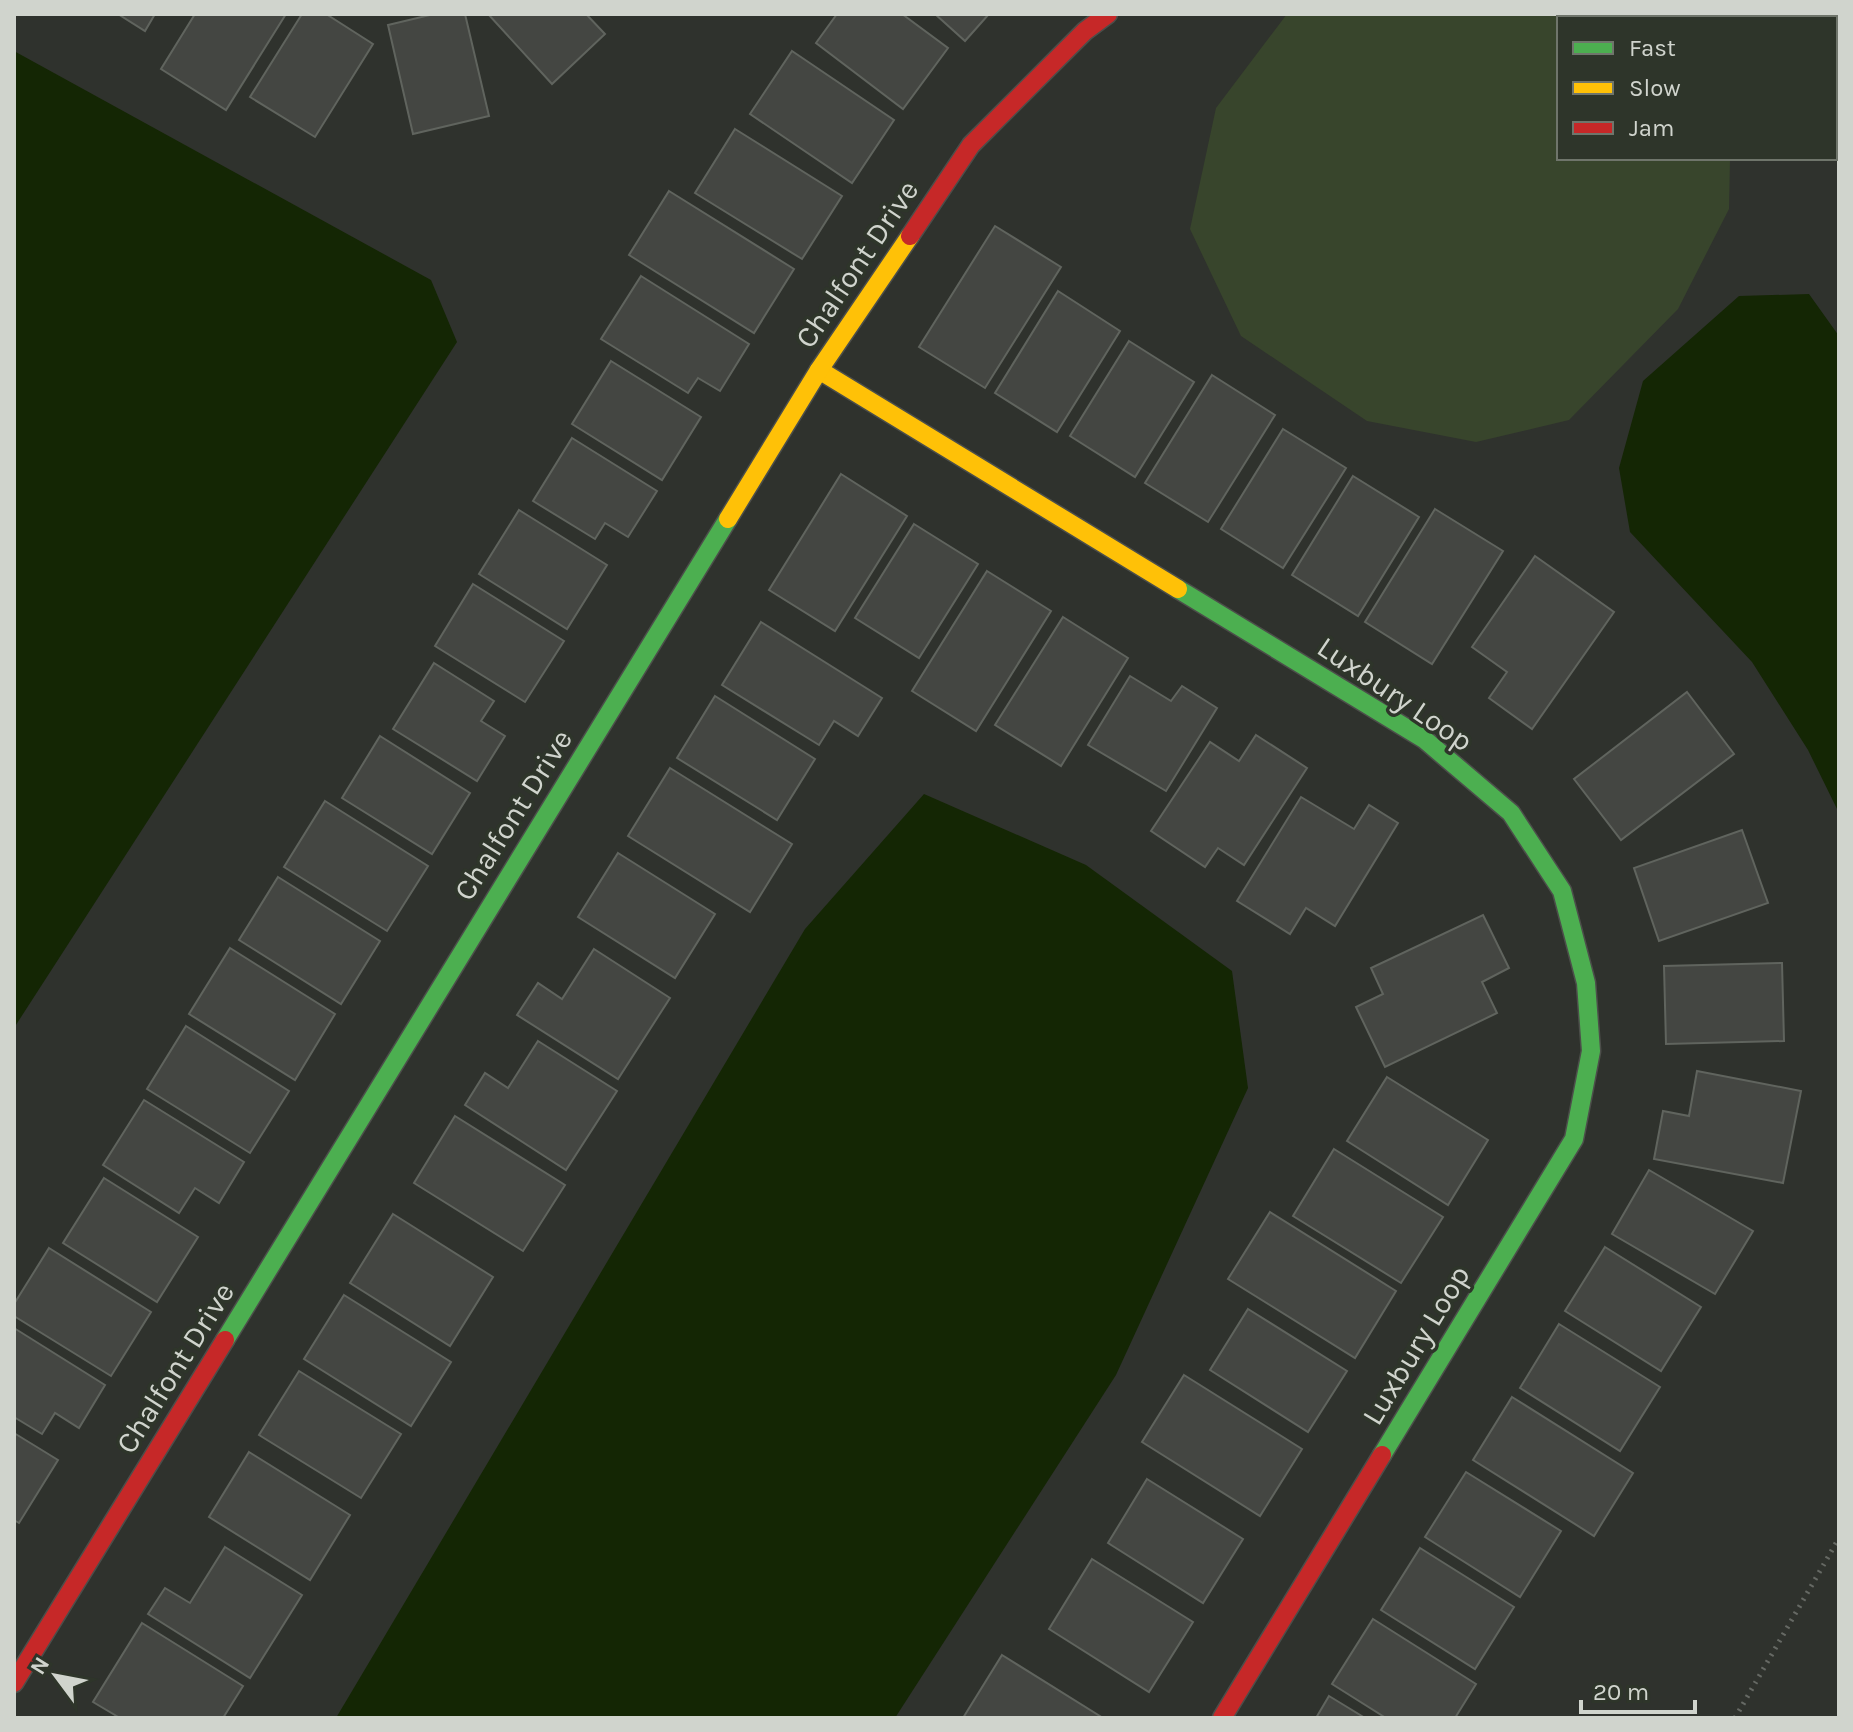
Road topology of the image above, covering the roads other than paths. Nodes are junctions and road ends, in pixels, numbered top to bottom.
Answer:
1 (1108, 14) edge
2 (819, 370) junction
3 (14, 1683) edge
4 (1222, 1718) edge

1 - 2 street, Chalfont Drive
2 - 3 street, Chalfont Drive
2 - 4 street, Luxbury Loop

